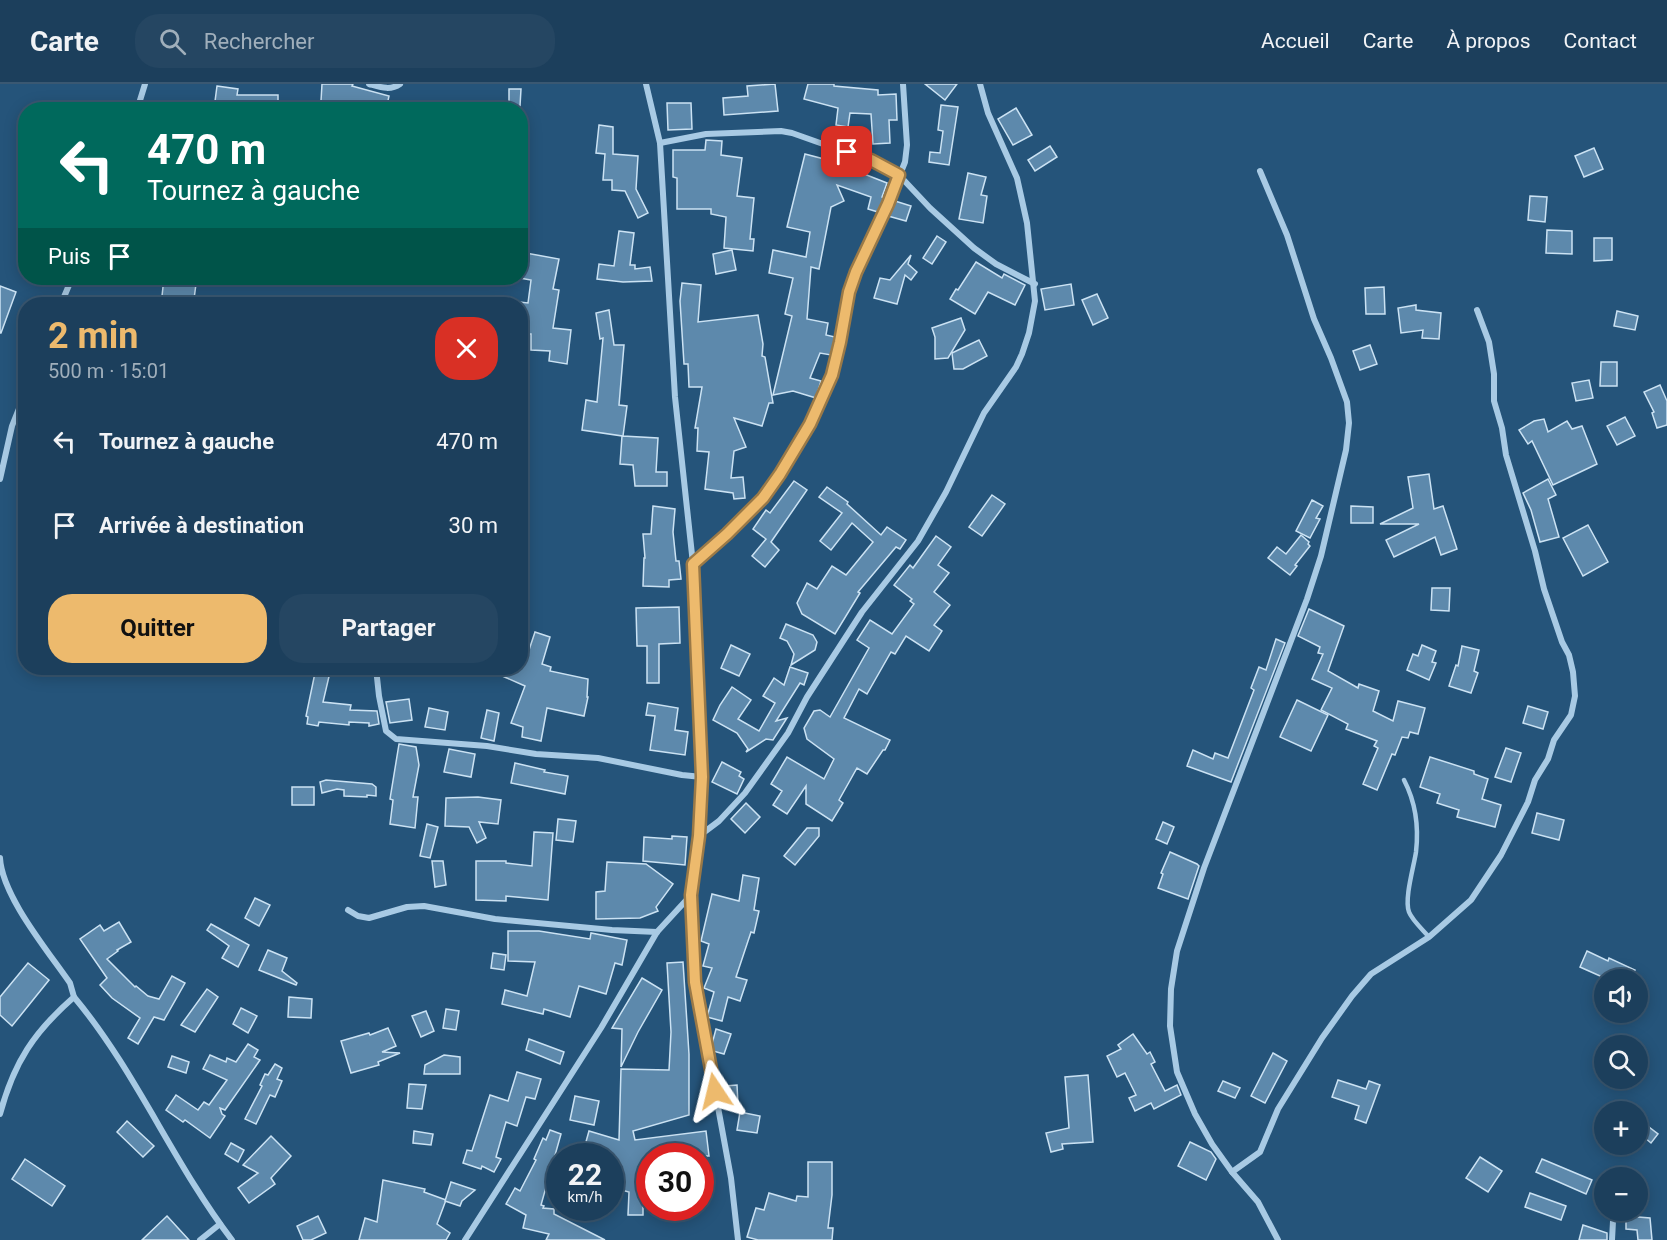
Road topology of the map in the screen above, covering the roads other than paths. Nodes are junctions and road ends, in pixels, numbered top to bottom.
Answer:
1 (145, 84) edge
2 (369, 84) edge
3 (400, 84) edge
4 (646, 84) edge
5 (903, 84) edge
6 (980, 84) edge
7 (139, 102) edge
8 (660, 143) junction
9 (1260, 171) dead end
10 (899, 175) junction
11 (1035, 284) junction
12 (1477, 310) dead end
13 (18, 411) edge
14 (0, 479) edge
15 (693, 564) junction
16 (377, 675) edge
17 (702, 777) junction
18 (1404, 780) dead end
19 (699, 836) junction
20 (0, 858) edge
21 (0, 864) edge
22 (691, 895) junction
23 (348, 910) dead end
24 (657, 932) junction
25 (1429, 937) junction
26 (74, 997) junction
27 (0, 1114) edge
28 (1232, 1172) junction
29 (1613, 1221) dead end
30 (220, 1224) junction
31 (200, 1240) edge
32 (232, 1240) edge
33 (465, 1240) edge
34 (738, 1240) edge
35 (1278, 1240) edge
36 (1612, 1240) edge

1 - 7 street
2 - 3 street
4 - 8 street
5 - 10 street
6 - 11 street
8 - 10 street
8 - 15 street
9 - 28 street
10 - 11 street
10 - 15 street
11 - 19 street
12 - 25 street
13 - 14 street
15 - 17 street
16 - 17 street
17 - 19 street
18 - 25 lane
19 - 22 street
20 - 21 street
21 - 26 street
22 - 24 street
22 - 34 street
23 - 24 street
24 - 33 street
25 - 28 street
26 - 27 street
26 - 30 street
28 - 35 street
29 - 36 street
30 - 31 street
30 - 32 street

